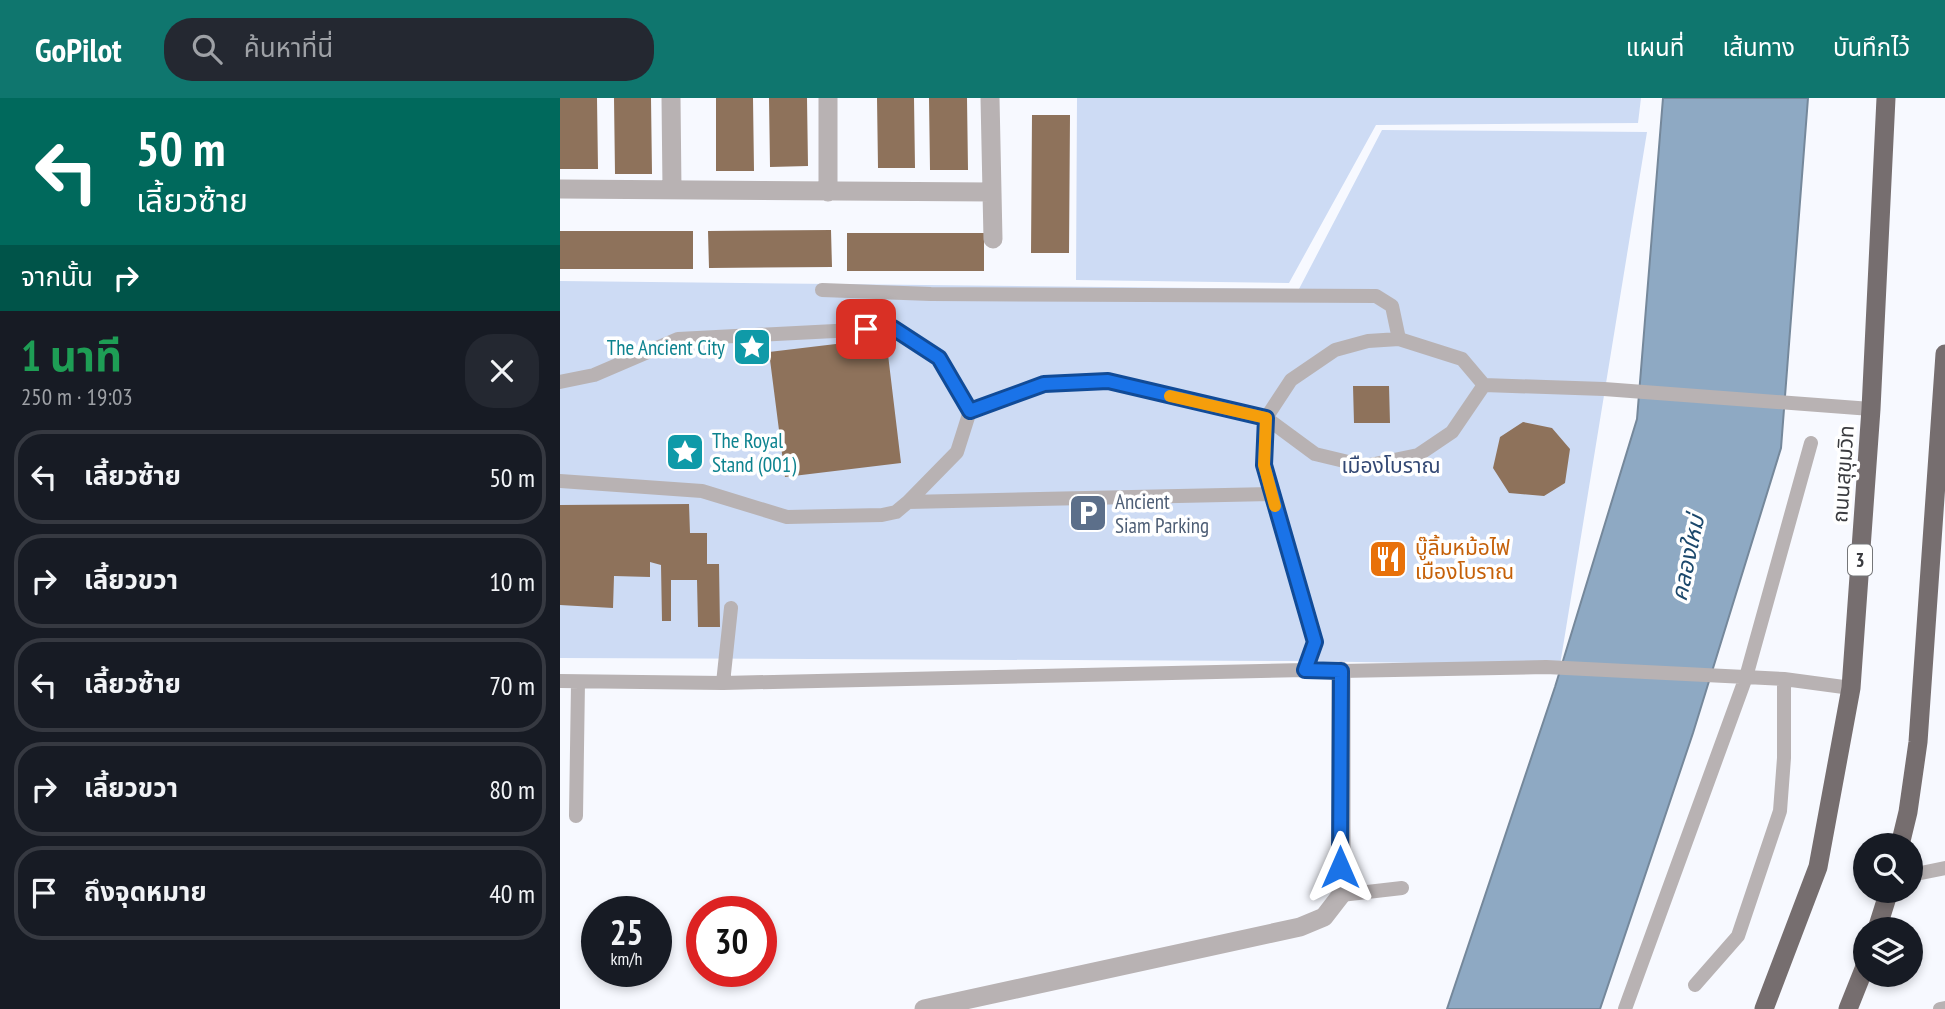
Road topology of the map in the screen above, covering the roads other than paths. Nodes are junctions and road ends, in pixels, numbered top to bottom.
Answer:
1 (671, 98) edge
2 (828, 98) edge
3 (990, 98) edge
4 (1886, 98) edge
5 (672, 189) junction
6 (560, 190) edge
7 (828, 192) junction
8 (992, 192) junction
9 (993, 239) dead end
10 (822, 290) dead end
11 (1399, 339) junction
12 (1945, 354) edge
13 (560, 382) edge
14 (1484, 385) junction
15 (1871, 409) junction
16 (970, 411) junction
17 (1266, 418) junction
18 (1811, 443) dead end
19 (1941, 474) edge
20 (560, 481) edge
21 (1272, 494) junction
22 (908, 502) junction
23 (731, 608) dead end
24 (1305, 670) junction
25 (1341, 671) junction
26 (1746, 677) junction
27 (1784, 679) junction
28 (560, 681) edge
29 (578, 682) junction
30 (723, 683) junction
31 (1851, 688) junction
32 (576, 816) dead end
33 (1903, 833) edge
34 (1945, 868) edge
35 (1923, 873) edge
36 (1402, 888) dead end
37 (1340, 895) junction
38 (1695, 985) dead end
39 (1857, 987) edge
40 (1945, 1008) edge
41 (924, 1009) edge
42 (1625, 1009) edge
43 (1764, 1009) edge
44 (1848, 1009) edge
45 (1940, 1009) edge

1 - 5 street
2 - 7 street
3 - 8 street
4 - 15 highway, ถนนสุขุมวิท / 3
5 - 6 street
5 - 7 street
7 - 8 street
8 - 9 street
10 - 11 lane
11 - 14 lane
11 - 17 lane
12 - 19 highway
13 - 16 lane
14 - 15 lane
14 - 17 lane
15 - 31 highway, ถนนสุขุมวิท / 3
16 - 17 lane
16 - 22 lane
17 - 21 lane
18 - 26 lane
19 - 33 highway
20 - 22 lane
21 - 22 lane
21 - 24 lane
23 - 30 lane
24 - 25 lane
24 - 30 lane
25 - 26 lane
25 - 37 street
26 - 27 lane
26 - 42 lane
27 - 31 lane
27 - 38 lane
28 - 29 lane
29 - 30 lane
29 - 32 lane
31 - 43 highway, ถนนสุขุมวิท / 3
34 - 35 lane
36 - 37 lane
37 - 41 street
39 - 44 highway
40 - 45 lane

